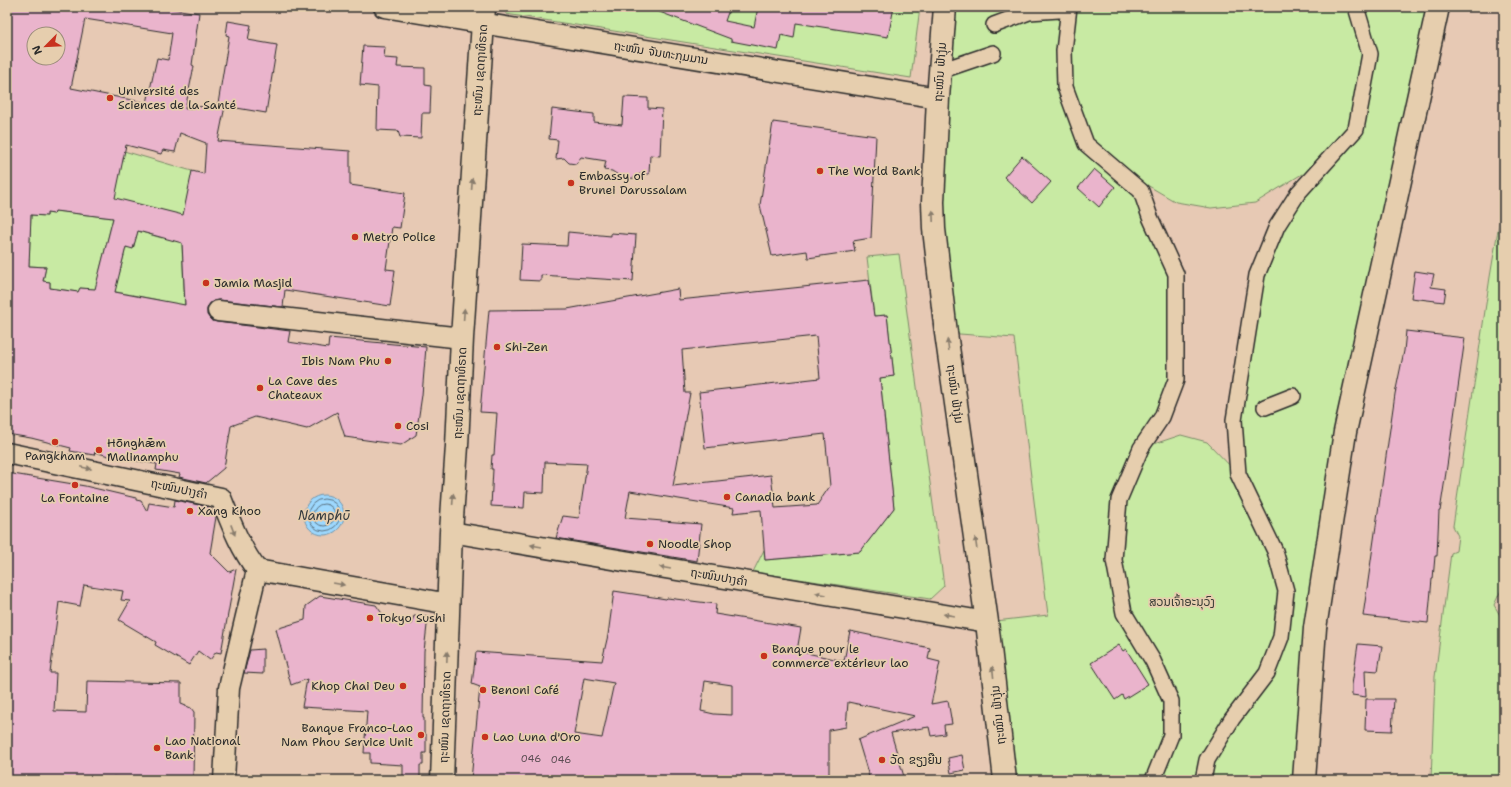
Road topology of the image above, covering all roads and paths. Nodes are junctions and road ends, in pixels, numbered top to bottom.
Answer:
1 (384, 7) edge
2 (945, 7) edge
3 (1068, 7) edge
4 (1356, 7) edge
5 (1438, 7) edge
6 (483, 15) edge
7 (994, 25) dead end
8 (993, 53) dead end
9 (940, 71) junction
10 (938, 98) junction
11 (218, 312) dead end
12 (462, 338) junction
13 (1293, 396) dead end
14 (1265, 407) dead end
15 (7, 453) edge
16 (451, 532) junction
17 (257, 570) junction
18 (449, 604) junction
19 (987, 622) junction
20 (224, 780) edge
21 (442, 780) edge
22 (1005, 780) edge
23 (1153, 780) edge
24 (1202, 780) edge
25 (1304, 780) edge

1 - 6 street, ຖະໜົນ ຈັນທະກຸມມານ
2 - 9 main road, ຖະໝົນ ຟ້າງຸ່ມ
3 - 7 street
3 - 23 street
4 - 24 street
5 - 25 main road
6 - 10 street, ຖະໜົນ ຈັນທະກຸມມານ
12 -> 6 main road, ຖະໜົນ ເຊດຖາທິຣາດ
8 - 9 street
9 - 10 main road, ຖະໝົນ ຟ້າງຸ່ມ
19 -> 10 main road, ຖະໝົນ ຟ້າງຸ່ມ
11 - 12 street
16 -> 12 main road, ຖະໜົນ ເຊດຖາທິຣາດ
13 - 14 street
15 -> 17 street, ຖະໜົນປາງຄໍາ
16 - 18 main road, ຖະໜົນ ເຊດຖາທິຣາດ
19 -> 16 street, ຖະໜົນປາງຄໍາ
17 -> 18 street
17 - 20 street
21 -> 18 main road, ຖະໜົນ ເຊດຖາທິຣາດ
22 -> 19 main road, ຖະໝົນ ຟ້າງຸ່ມ

